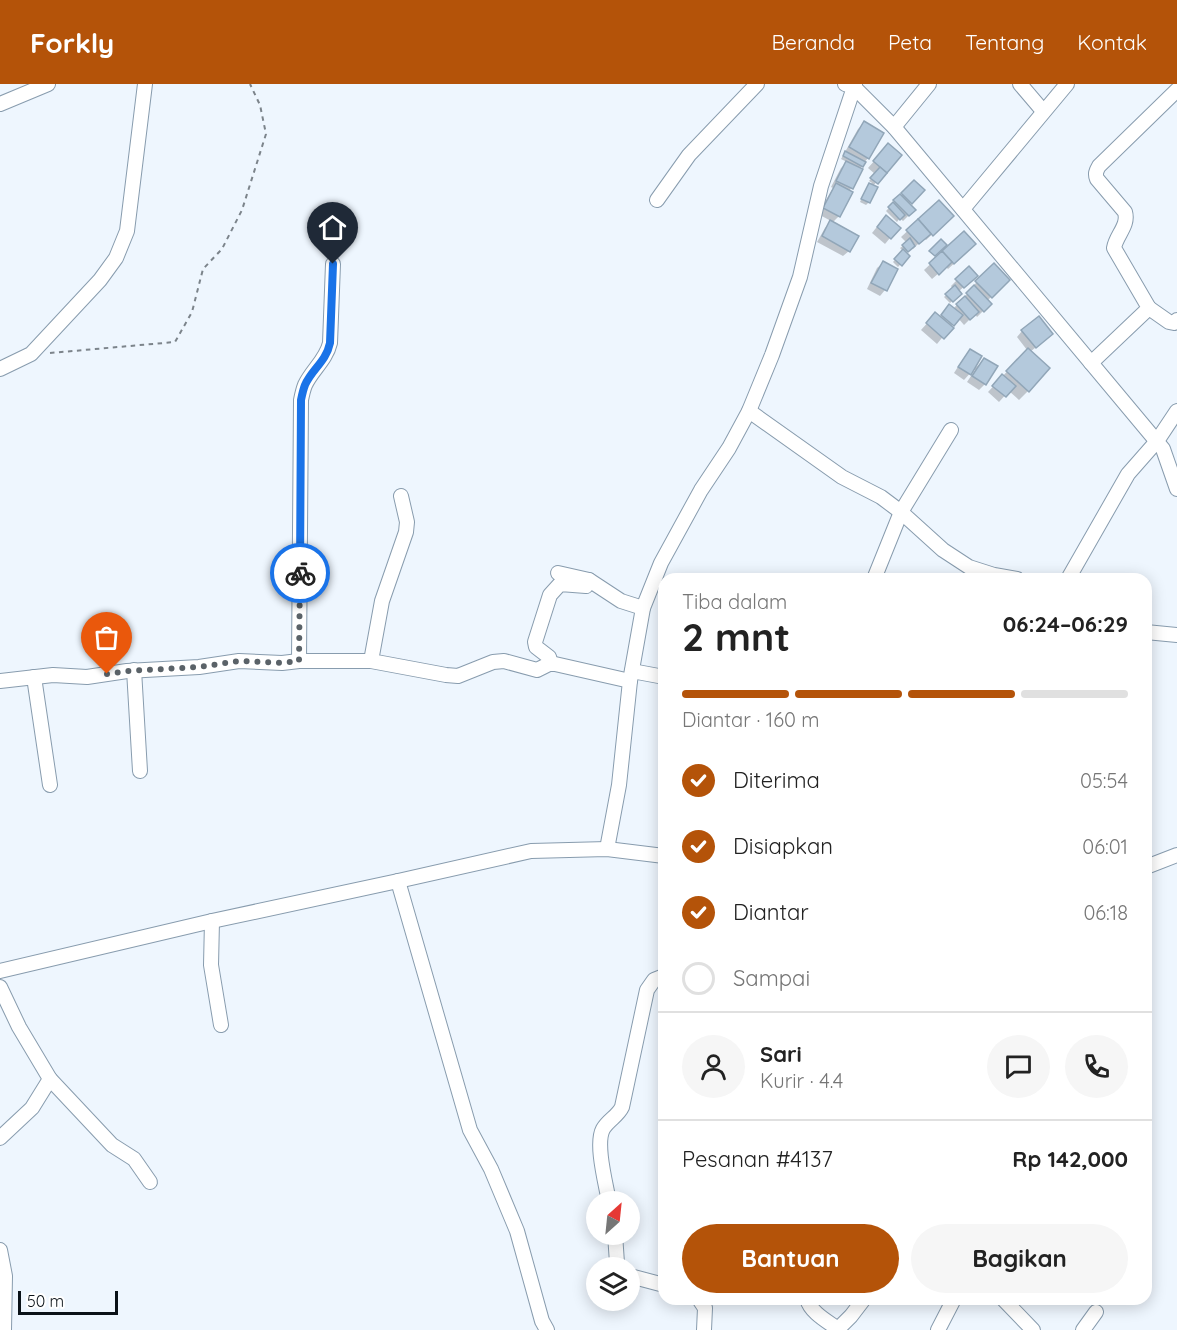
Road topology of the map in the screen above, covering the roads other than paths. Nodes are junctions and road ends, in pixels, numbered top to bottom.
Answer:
1 (48, 84) edge
2 (145, 84) edge
3 (757, 84) edge
4 (928, 84) edge
5 (1020, 84) edge
6 (1067, 84) edge
7 (851, 85) edge
8 (1177, 90) edge
9 (0, 104) edge
10 (1043, 111) junction
11 (894, 127) junction
12 (657, 200) dead end
13 (963, 209) junction
14 (333, 264) dead end
15 (1149, 308) junction
16 (1177, 320) edge
17 (1091, 363) junction
18 (0, 369) edge
19 (749, 411) junction
20 (1177, 411) edge
21 (951, 430) dead end
22 (1157, 441) junction
23 (1177, 489) edge
24 (401, 496) dead end
25 (902, 512) junction
26 (558, 573) dead end
27 (877, 573) edge
28 (988, 573) edge
29 (1071, 573) edge
30 (589, 580) junction
31 (643, 608) junction
32 (1152, 633) edge
33 (1177, 635) edge
34 (299, 661) junction
35 (371, 661) junction
36 (551, 664) junction
37 (134, 670) junction
38 (631, 676) junction
39 (34, 677) junction
40 (658, 677) edge
41 (0, 681) edge
42 (140, 771) dead end
43 (50, 784) dead end
44 (607, 849) junction
45 (658, 855) edge
46 (1177, 855) edge
47 (1152, 865) edge
48 (398, 881) junction
49 (212, 921) junction
50 (0, 970) edge
51 (658, 978) edge
52 (0, 987) edge
53 (221, 1025) dead end
54 (50, 1079) junction
55 (0, 1138) edge
56 (150, 1182) dead end
57 (607, 1191) edge
58 (0, 1250) edge
59 (640, 1279) edge
60 (658, 1283) edge
61 (704, 1305) edge
62 (809, 1305) edge
63 (859, 1305) edge
64 (951, 1305) edge
65 (1009, 1305) edge
66 (1096, 1312) dead end
67 (4, 1330) edge
68 (547, 1330) edge
69 (705, 1330) edge
70 (838, 1330) edge
71 (938, 1330) edge
72 (1033, 1330) edge
73 (1083, 1330) edge

1 - 9 street
2 - 18 street
3 - 12 street
4 - 11 street
5 - 10 street
6 - 10 street
7 - 11 street
7 - 19 street
8 - 15 street
10 - 13 street
11 - 13 street
13 - 17 street
14 - 34 street
15 - 16 street
15 - 17 street
17 - 22 street
19 - 25 street
19 - 31 street
20 - 22 street
21 - 25 street
22 - 23 street
22 - 29 street
24 - 35 street
25 - 27 street
25 - 28 street
26 - 30 street
30 - 31 street
30 - 36 street
31 - 38 street
32 - 33 street
34 - 35 street
34 - 37 street
35 - 36 street
36 - 38 street
37 - 39 street
37 - 42 street
38 - 40 street
38 - 44 street
39 - 41 street
39 - 43 street
44 - 45 street
44 - 48 street
46 - 47 street
48 - 49 street
48 - 68 street
49 - 50 street
49 - 53 street
51 - 57 street
52 - 54 street
54 - 55 street
54 - 56 street
58 - 67 street
59 - 60 street
61 - 69 street
62 - 70 street
63 - 70 street
64 - 71 street
65 - 72 street
66 - 73 street

